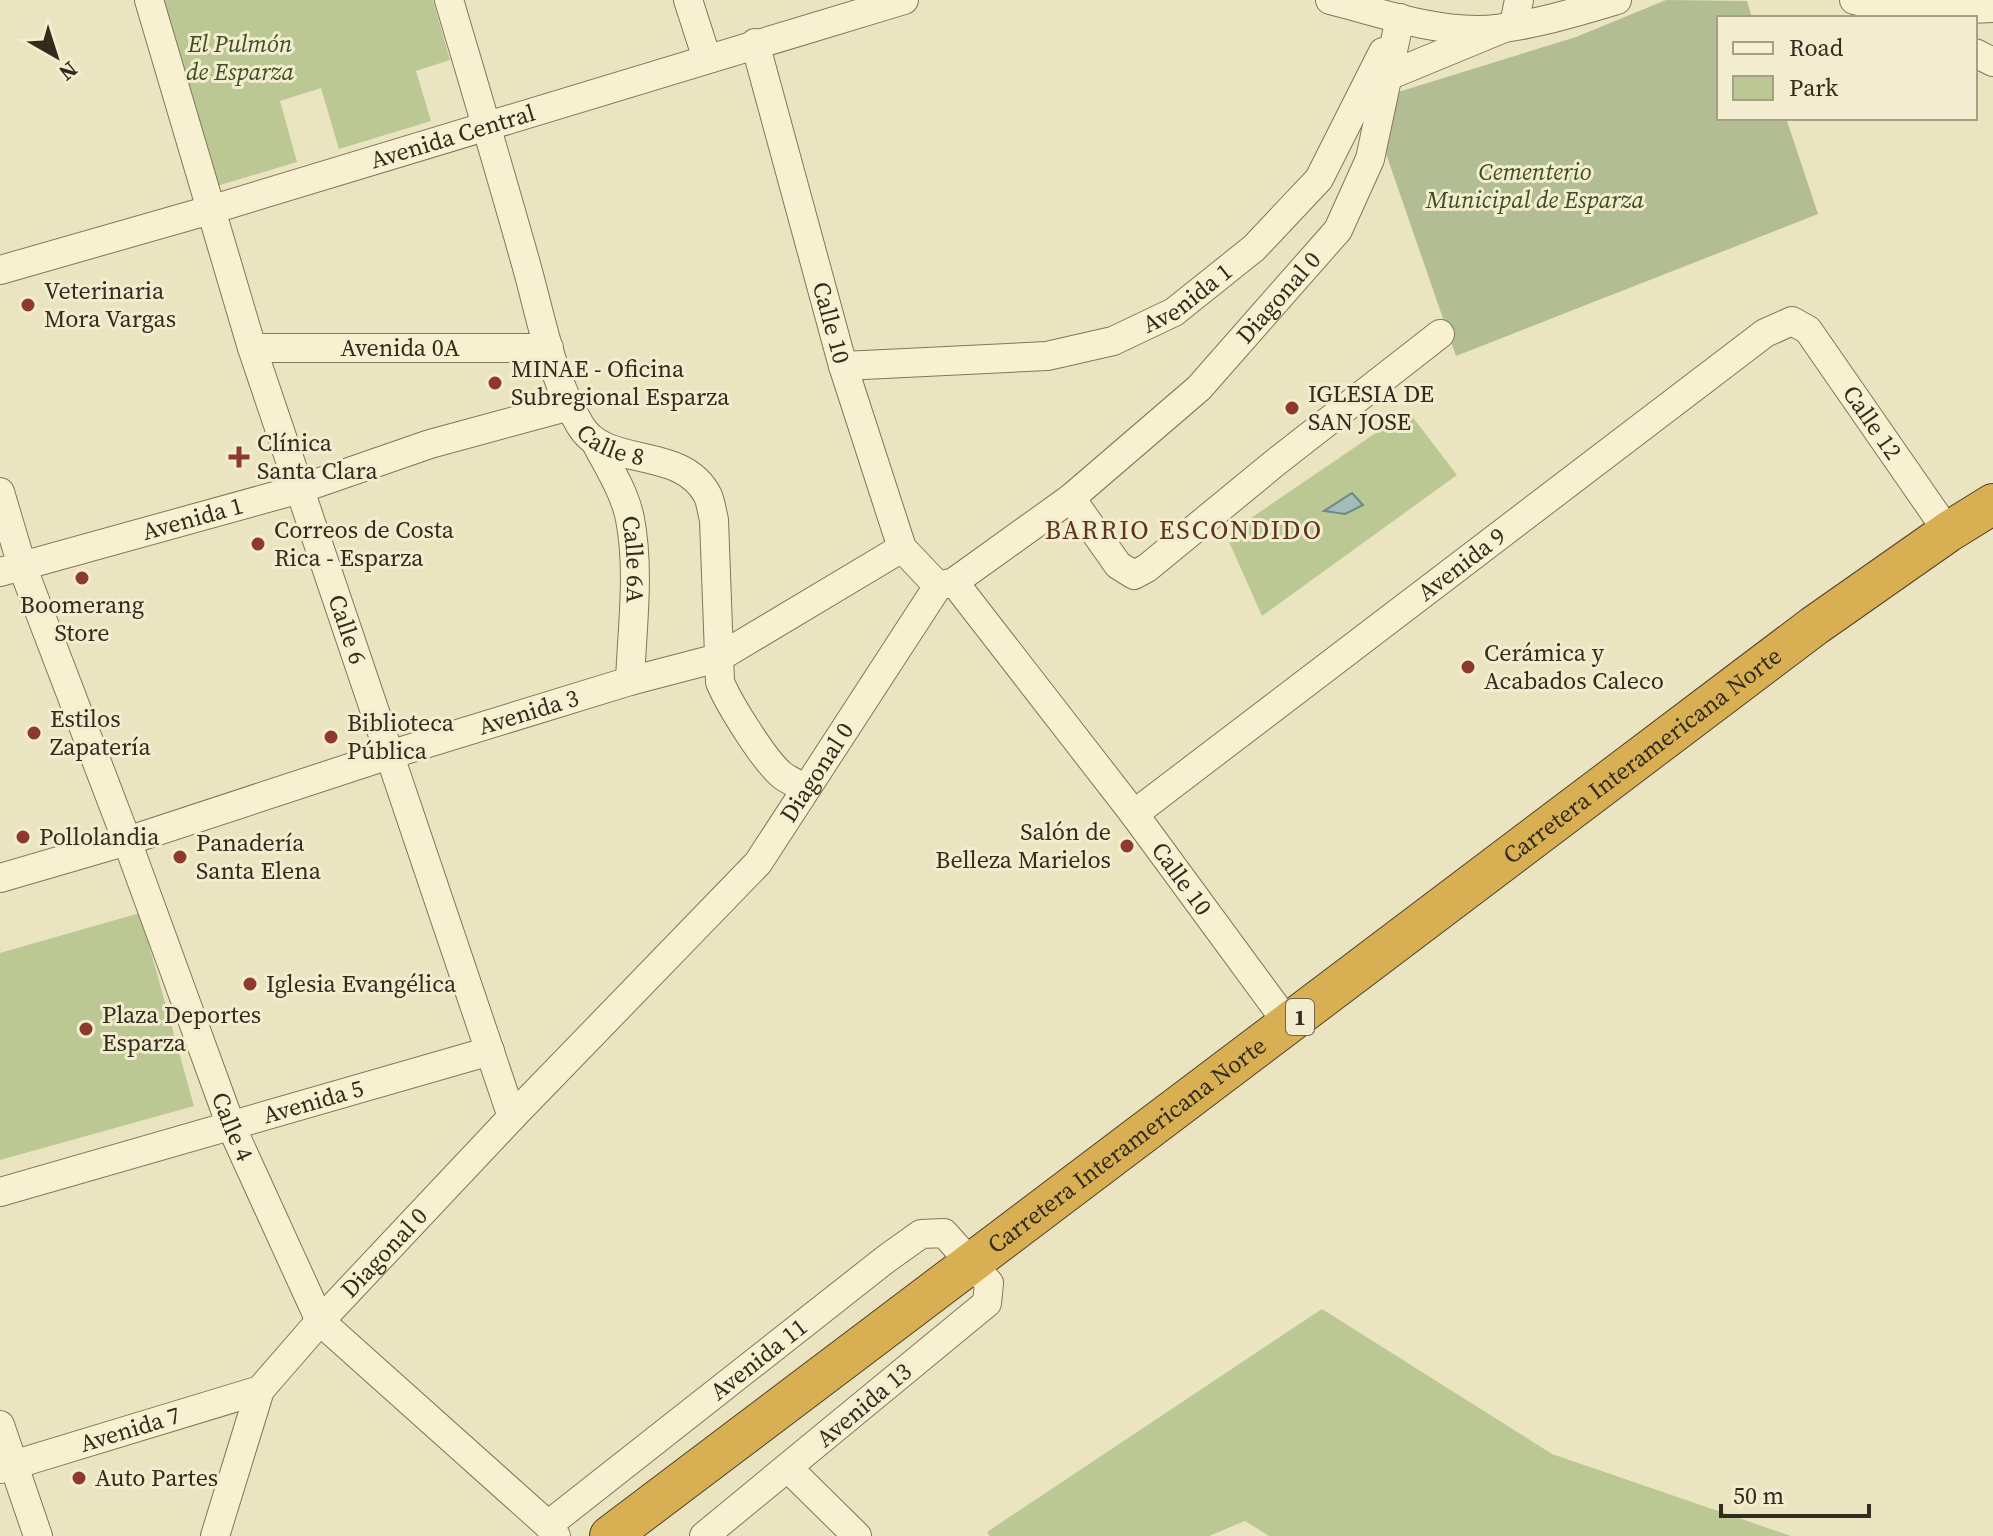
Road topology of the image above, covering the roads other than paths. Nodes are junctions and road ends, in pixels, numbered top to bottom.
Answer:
1 (149, 0) edge
2 (449, 0) edge
3 (688, 0) edge
4 (904, 0) edge
5 (1330, 0) edge
6 (1617, 0) edge
7 (1854, 0) edge
8 (1993, 8) edge
9 (1404, 9) edge
10 (1516, 12) edge
11 (1906, 15) edge
12 (755, 43) junction
13 (707, 59) junction
14 (1388, 76) junction
15 (487, 126) junction
16 (210, 210) junction
17 (0, 270) edge
18 (1792, 321) joint
19 (1440, 334) dead end
20 (252, 348) junction
21 (549, 348) junction
22 (843, 366) junction
23 (570, 406) junction
24 (597, 445) junction
25 (300, 489) junction
26 (0, 492) edge
27 (1071, 498) junction
28 (1990, 514) edge
29 (1948, 532) junction
30 (902, 548) junction
31 (11, 569) edge
32 (946, 584) junction
33 (718, 658) junction
34 (630, 681) junction
35 (389, 755) junction
36 (805, 788) junction
37 (1134, 814) junction
38 (127, 841) junction
39 (0, 878) edge
40 (1289, 1025) junction
41 (490, 1051) junction
42 (512, 1117) junction
43 (231, 1126) junction
44 (0, 1192) edge
45 (971, 1262) junction
46 (320, 1321) junction
47 (260, 1390) junction
48 (0, 1425) edge
49 (6, 1467) edge
50 (788, 1468) junction
51 (552, 1530) edge
52 (38, 1536) edge
53 (215, 1536) edge
54 (610, 1536) edge
55 (704, 1536) edge
56 (857, 1536) edge

1 - 16 street, Calle 6
2 - 15 street, Calle 8
3 - 13 street
4 - 12 street, Avenida Central
5 - 9 street
6 - 10 street
7 - 11 street
8 - 11 street
9 - 10 street
9 - 14 street, Diagonal 0
9 - 22 street, Avenida 1
10 - 14 street
12 - 13 street, Avenida Central
12 - 22 street, Calle 10
13 - 15 street, Avenida Central
14 - 27 street, Diagonal 0
15 - 16 street, Avenida Central
15 - 21 street, Calle 8
16 - 17 street, Avenida Central
16 - 20 street, Calle 6
18 - 29 street, Calle 12
18 - 37 street, Avenida 9
19 - 27 street
20 - 21 street, Avenida 0A
20 - 25 street, Calle 6
21 - 23 street, Calle 8
22 - 30 street, Calle 10
23 - 24 street, Calle 8
23 - 25 street, Avenida 1
24 - 33 street, Calle 8
24 - 34 street, Calle 6A
25 - 31 street, Avenida 1
25 - 35 street, Calle 6
26 - 31 street, Calle 4
27 - 32 street, Diagonal 0
28 - 29 highway, Carretera Interamericana Norte / 1
29 - 40 highway, Carretera Interamericana Norte / 1
30 - 32 street, Calle 10
30 - 33 street, Avenida 3
31 - 38 street, Calle 4
32 - 36 street, Diagonal 0
32 - 37 street, Calle 10
33 - 34 street, Avenida 3
33 - 36 street, Calle 8
34 - 35 street, Avenida 3
35 - 38 street, Avenida 3
35 - 41 street, Calle 6
36 - 42 street, Diagonal 0
37 - 40 street, Calle 10
38 - 39 street, Avenida 3
38 - 43 street, Calle 4
40 - 45 highway, Carretera Interamericana Norte / 1
41 - 42 street, Calle 6
41 - 43 street, Avenida 5
42 - 46 street, Diagonal 0
43 - 44 street, Avenida 5
43 - 46 street, Calle 4
45 - 50 street, Avenida 13
45 - 51 street, Avenida 11
45 - 54 highway, Carretera Interamericana Norte / 1
46 - 47 street, Diagonal 0
46 - 51 street, Calle 4
47 - 49 street, Avenida 7
47 - 53 street, Diagonal 0
48 - 49 street
49 - 52 street
50 - 55 street, Avenida 13
50 - 56 street

